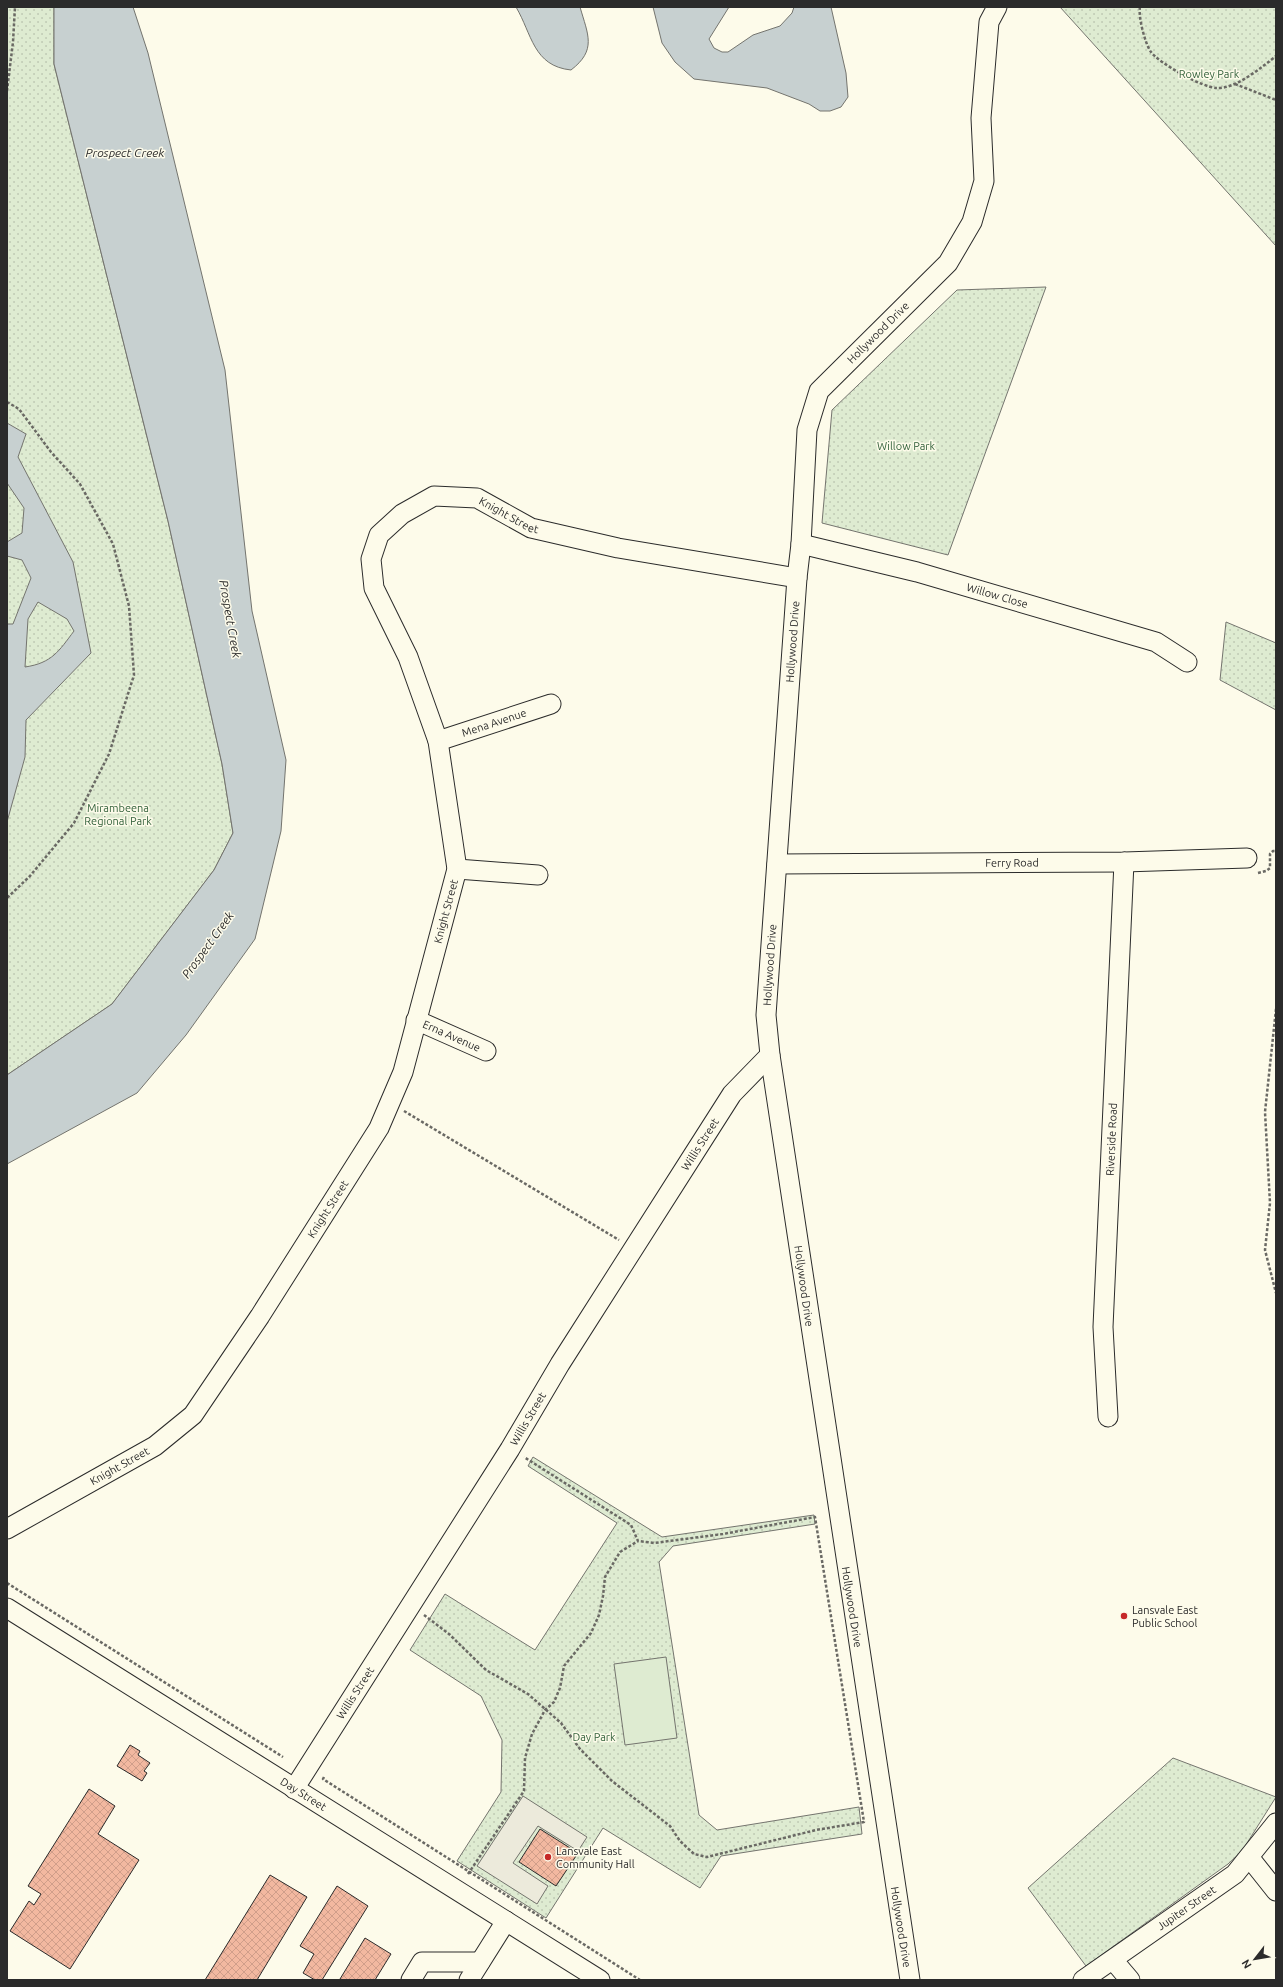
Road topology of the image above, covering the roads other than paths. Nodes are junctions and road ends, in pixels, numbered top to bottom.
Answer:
1 (997, 7) edge
2 (801, 544) junction
3 (797, 578) junction
4 (1187, 662) dead end
5 (551, 704) dead end
6 (438, 741) junction
7 (1247, 858) dead end
8 (1124, 862) junction
9 (778, 864) junction
10 (457, 869) junction
11 (538, 875) dead end
12 (416, 1020) junction
13 (486, 1051) dead end
14 (770, 1055) junction
15 (1108, 1417) dead end
16 (7, 1529) edge
17 (7, 1608) edge
18 (294, 1789) junction
19 (1276, 1823) edge
20 (1249, 1857) junction
21 (1276, 1891) edge
22 (506, 1921) junction
23 (1113, 1960) junction
24 (480, 1962) junction
25 (592, 1978) edge
26 (411, 1980) edge
27 (469, 1980) edge
28 (910, 1980) edge
29 (1083, 1980) edge
30 (1130, 1980) edge

1 - 2 street, Hollywood Drive
2 - 3 street, Hollywood Drive
2 - 4 street, Willow Close
3 - 6 street, Knight Street
3 - 9 street, Hollywood Drive
5 - 6 street, Mena Avenue
6 - 10 street, Knight Street
7 - 8 street, Ferry Road
8 - 9 street, Ferry Road
8 - 15 street, Riverside Road
9 - 14 street, Hollywood Drive
10 - 11 street
10 - 12 street, Knight Street
12 - 13 street, Erna Avenue
12 - 16 street, Knight Street
14 - 18 street, Willis Street
14 - 28 street, Hollywood Drive
17 - 18 street, Day Street
18 - 22 street, Day Street
19 - 20 street, Jupiter Street
20 - 21 street
20 - 23 street, Jupiter Street
22 - 24 street
22 - 25 street, Day Street
23 - 29 street, Jupiter Street
23 - 30 street
24 - 26 street
24 - 27 street

